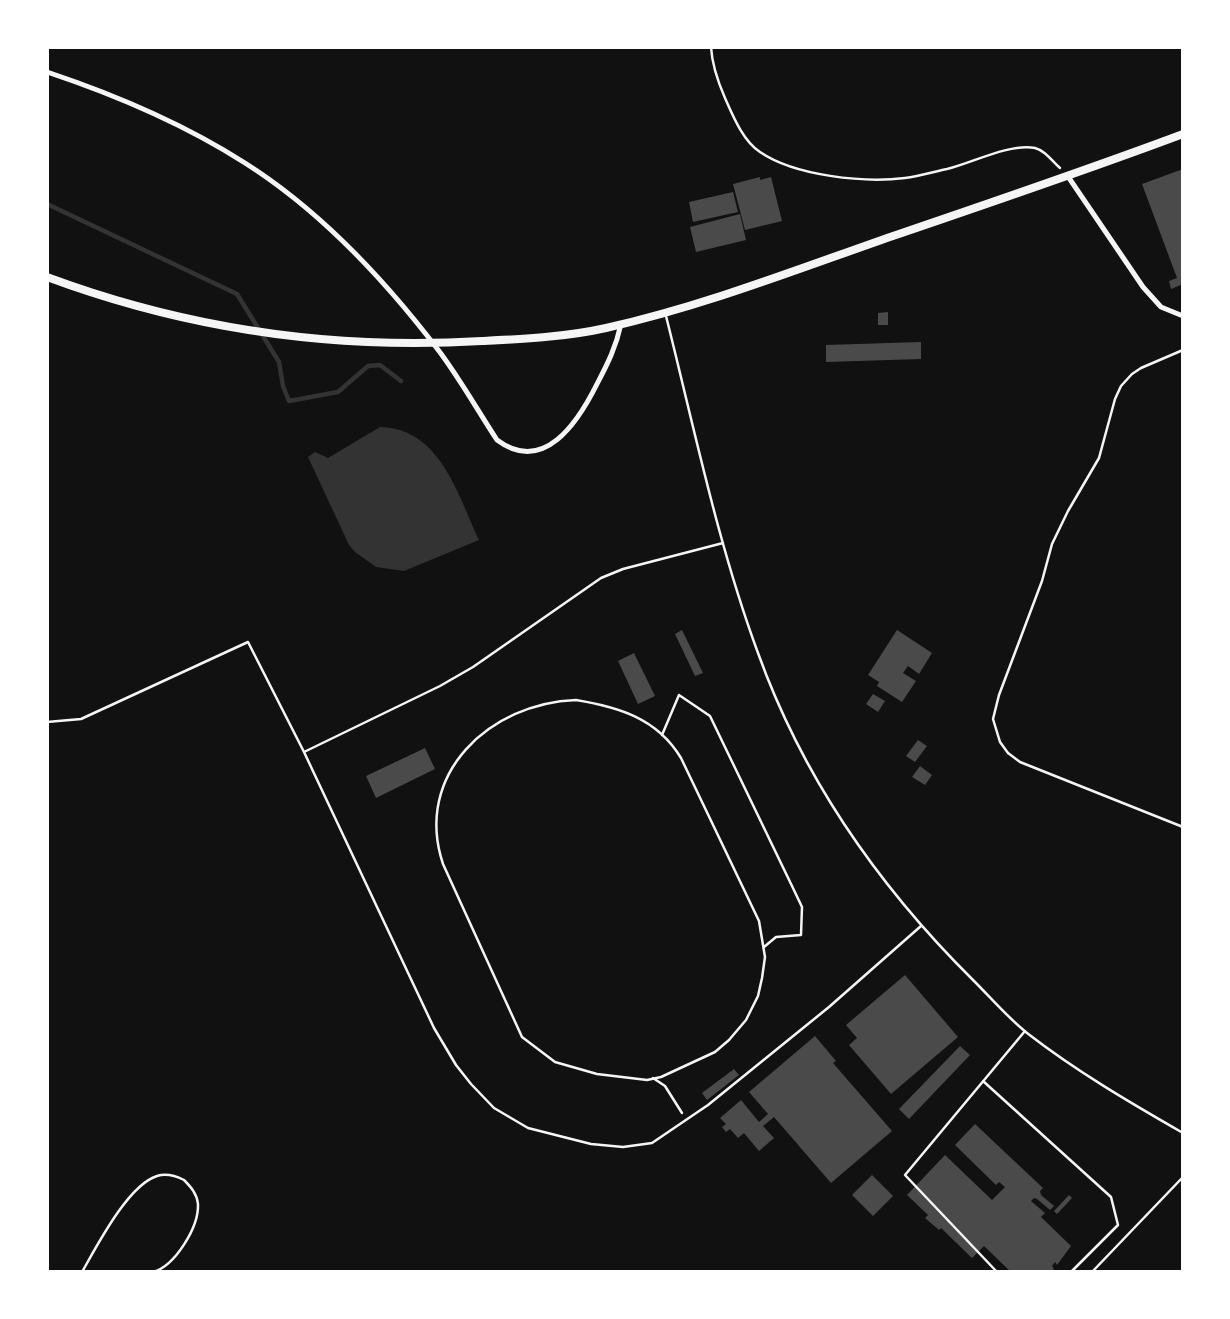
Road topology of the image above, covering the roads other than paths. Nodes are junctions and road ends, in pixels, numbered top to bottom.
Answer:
1 (47, 72) edge
2 (1183, 134) edge
3 (1067, 174) junction
4 (47, 277) edge
5 (665, 313) junction
6 (1183, 316) edge
7 (621, 324) junction
8 (1183, 350) edge
9 (724, 543) junction
10 (47, 722) edge
11 (304, 752) junction
12 (1183, 827) edge
13 (921, 926) junction
14 (1025, 1031) junction
15 (983, 1081) junction
16 (1183, 1133) edge
17 (1183, 1177) edge
18 (82, 1272) edge
19 (153, 1272) edge
20 (998, 1272) edge
21 (1071, 1272) edge
22 (1092, 1272) edge

1 - 7 street
2 - 3 main road
3 - 5 main road
3 - 6 street
4 - 7 main road
5 - 7 main road
5 - 9 lane
8 - 12 lane
9 - 11 lane
9 - 13 lane
10 - 11 lane
11 - 13 lane
13 - 14 lane
14 - 15 lane
14 - 16 lane
15 - 20 lane
15 - 21 lane
17 - 22 lane
18 - 19 lane

